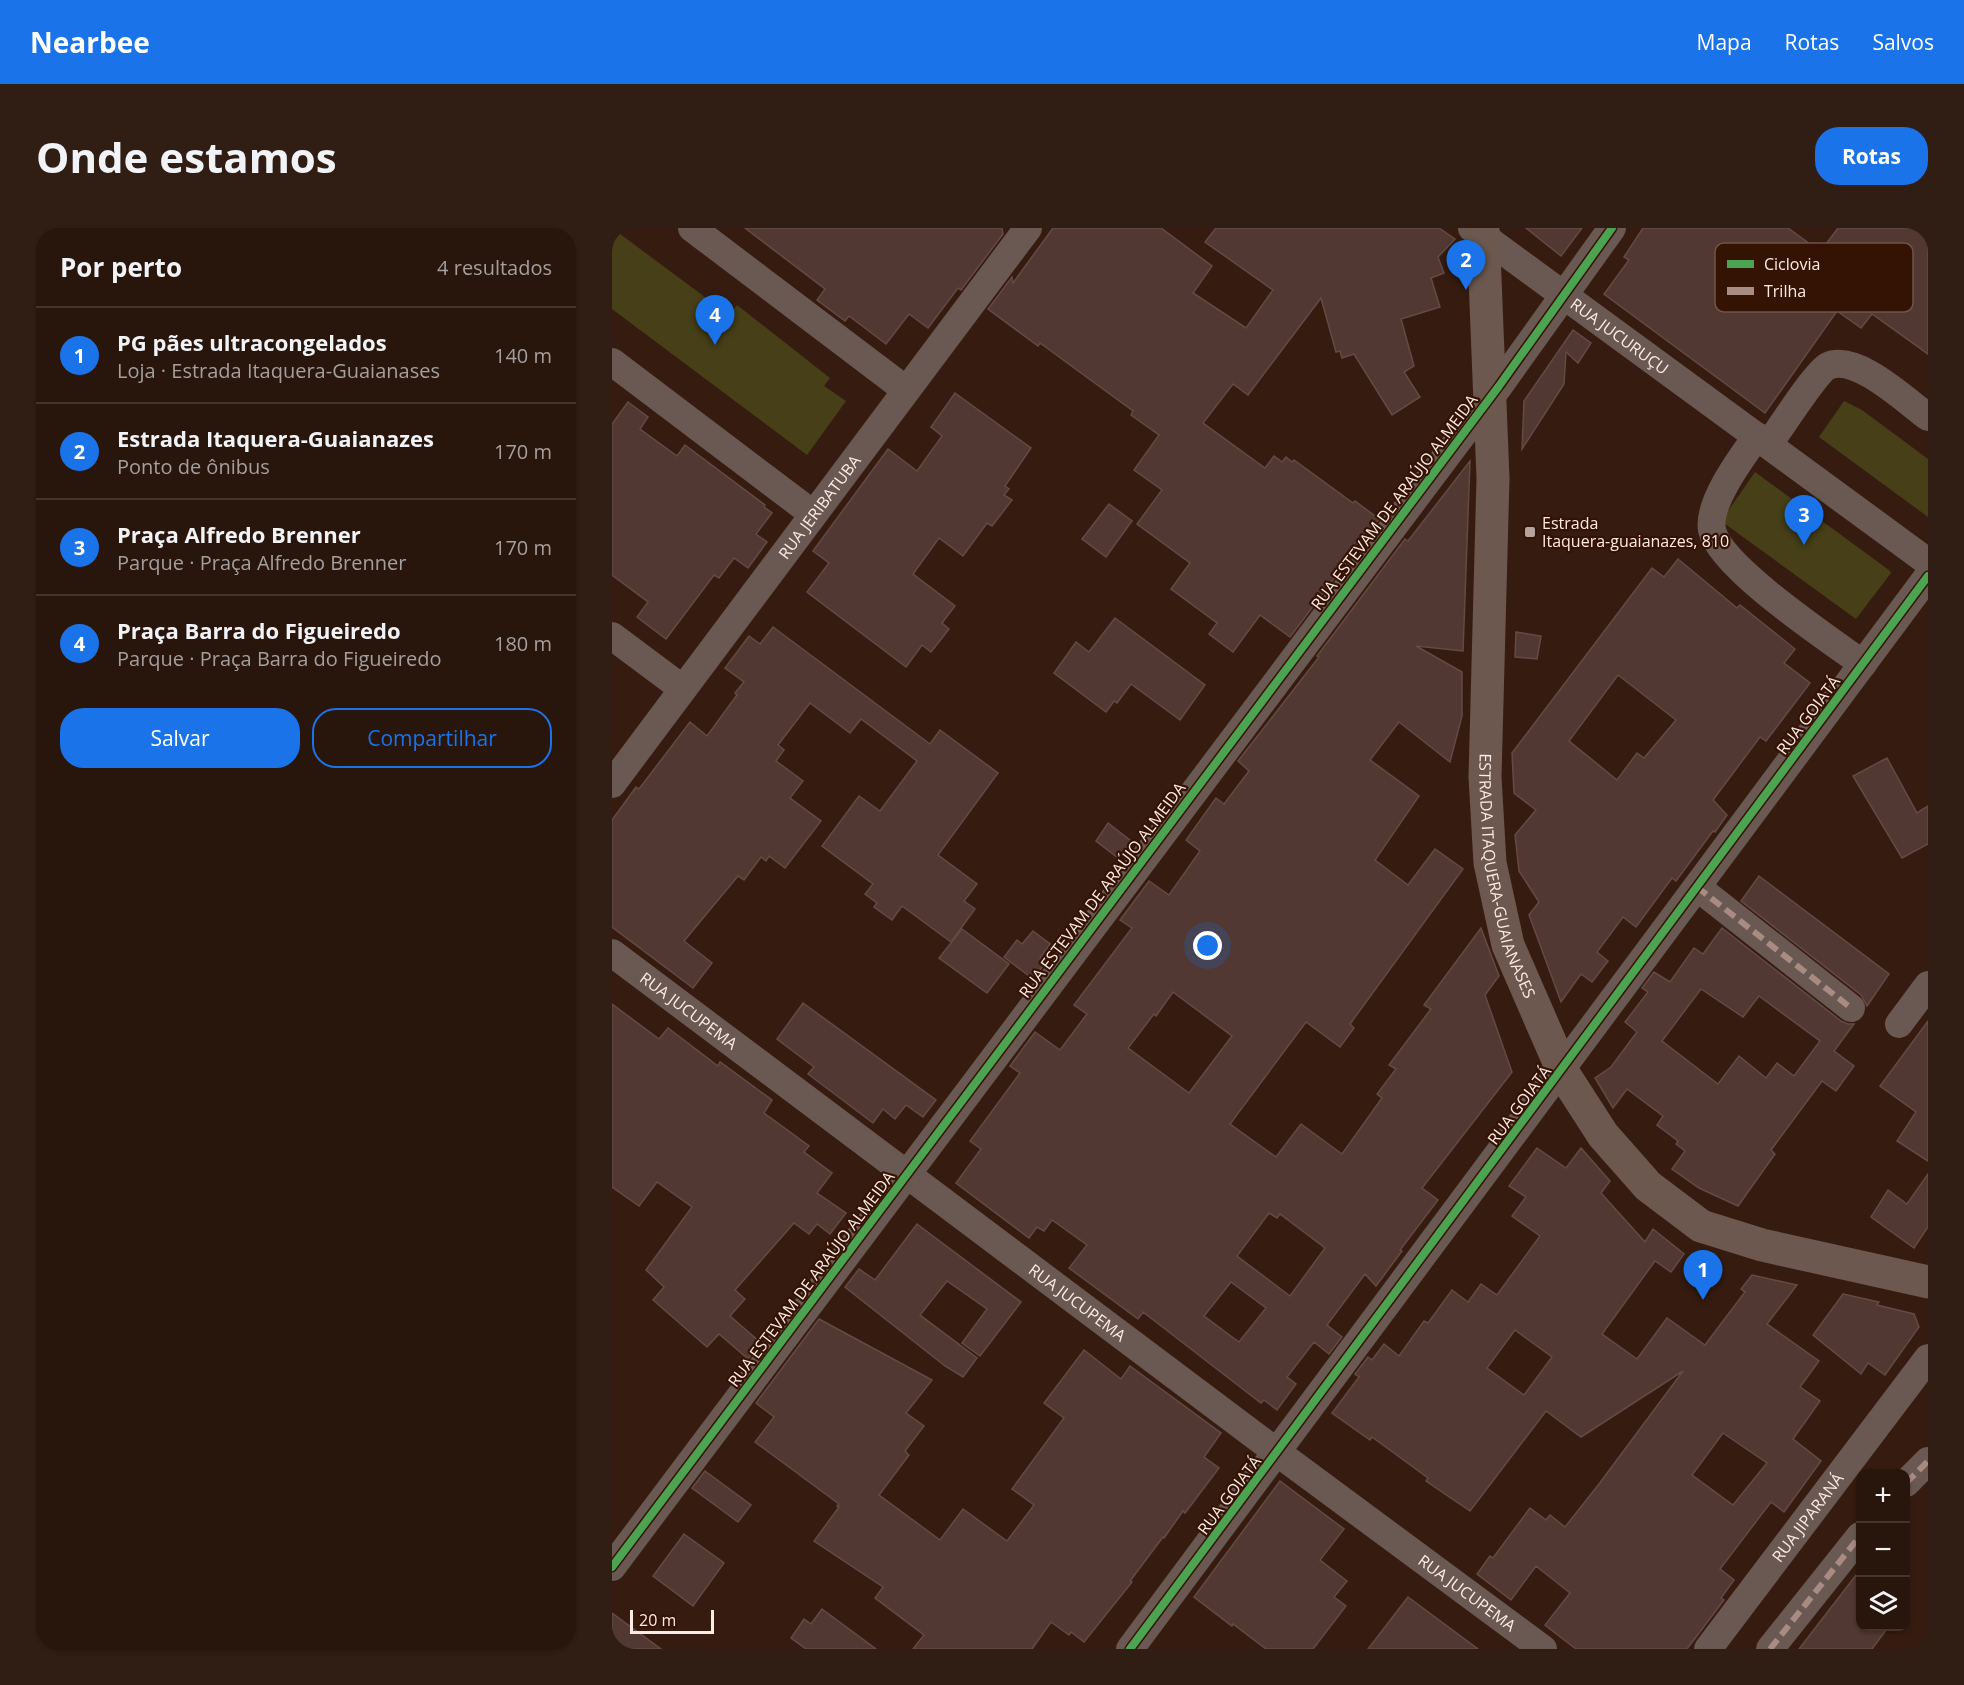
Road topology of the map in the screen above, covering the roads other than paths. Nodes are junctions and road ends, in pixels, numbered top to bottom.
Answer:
1 (692, 228) edge
2 (1028, 228) edge
3 (1612, 228) edge
4 (1480, 231) edge
5 (1563, 294) junction
6 (612, 362) edge
7 (906, 390) junction
8 (1489, 398) junction
9 (1928, 417) edge
10 (1763, 440) junction
11 (813, 514) junction
12 (1928, 562) edge
13 (1928, 576) edge
14 (612, 636) edge
15 (1863, 664) junction
16 (683, 689) junction
17 (612, 784) edge
18 (1697, 887) junction
19 (612, 953) edge
20 (1928, 985) edge
21 (1851, 1008) dead end
22 (1899, 1024) dead end
23 (1562, 1069) junction
24 (906, 1174) junction
25 (1928, 1282) edge
26 (1928, 1358) edge
27 (1278, 1453) junction
28 (1928, 1461) edge
29 (1910, 1478) edge
30 (1856, 1541) edge
31 (612, 1567) edge
32 (1130, 1649) edge
33 (1543, 1649) edge
34 (1708, 1649) edge
35 (1770, 1649) edge

1 - 7 street
2 - 7 street, RUA JERIBATUBA
3 - 5 street, RUA ESTEVAM DE ARAÚJO ALMEIDA
4 - 5 street, RUA JUCURUÇU
4 - 8 main road, ESTRADA ITAQUERA-GUAIANASES
5 - 8 street, RUA ESTEVAM DE ARAÚJO ALMEIDA
5 - 10 street, RUA JUCURUÇU
6 - 11 street
7 - 11 street, RUA JERIBATUBA
8 - 23 main road, ESTRADA ITAQUERA-GUAIANASES
8 - 24 street, RUA ESTEVAM DE ARAÚJO ALMEIDA
9 - 10 street
10 - 12 street, RUA JUCURUÇU
10 - 15 street
11 - 16 street, RUA JERIBATUBA
13 - 15 street, RUA GOIATÁ
14 - 16 street
15 - 18 street, RUA GOIATÁ
16 - 17 street, RUA JERIBATUBA
18 - 21 street
18 - 23 street, RUA GOIATÁ
19 - 24 street, RUA JUCUPEMA
20 - 22 street
23 - 25 main road, ESTRADA ITAQUERA-GUAIANASES
23 - 27 street, RUA GOIATÁ
24 - 27 street, RUA JUCUPEMA
24 - 31 street, RUA ESTEVAM DE ARAÚJO ALMEIDA
26 - 34 street, RUA JIPARANÁ
27 - 32 street, RUA GOIATÁ
27 - 33 street, RUA JUCUPEMA
28 - 29 street
30 - 35 street

